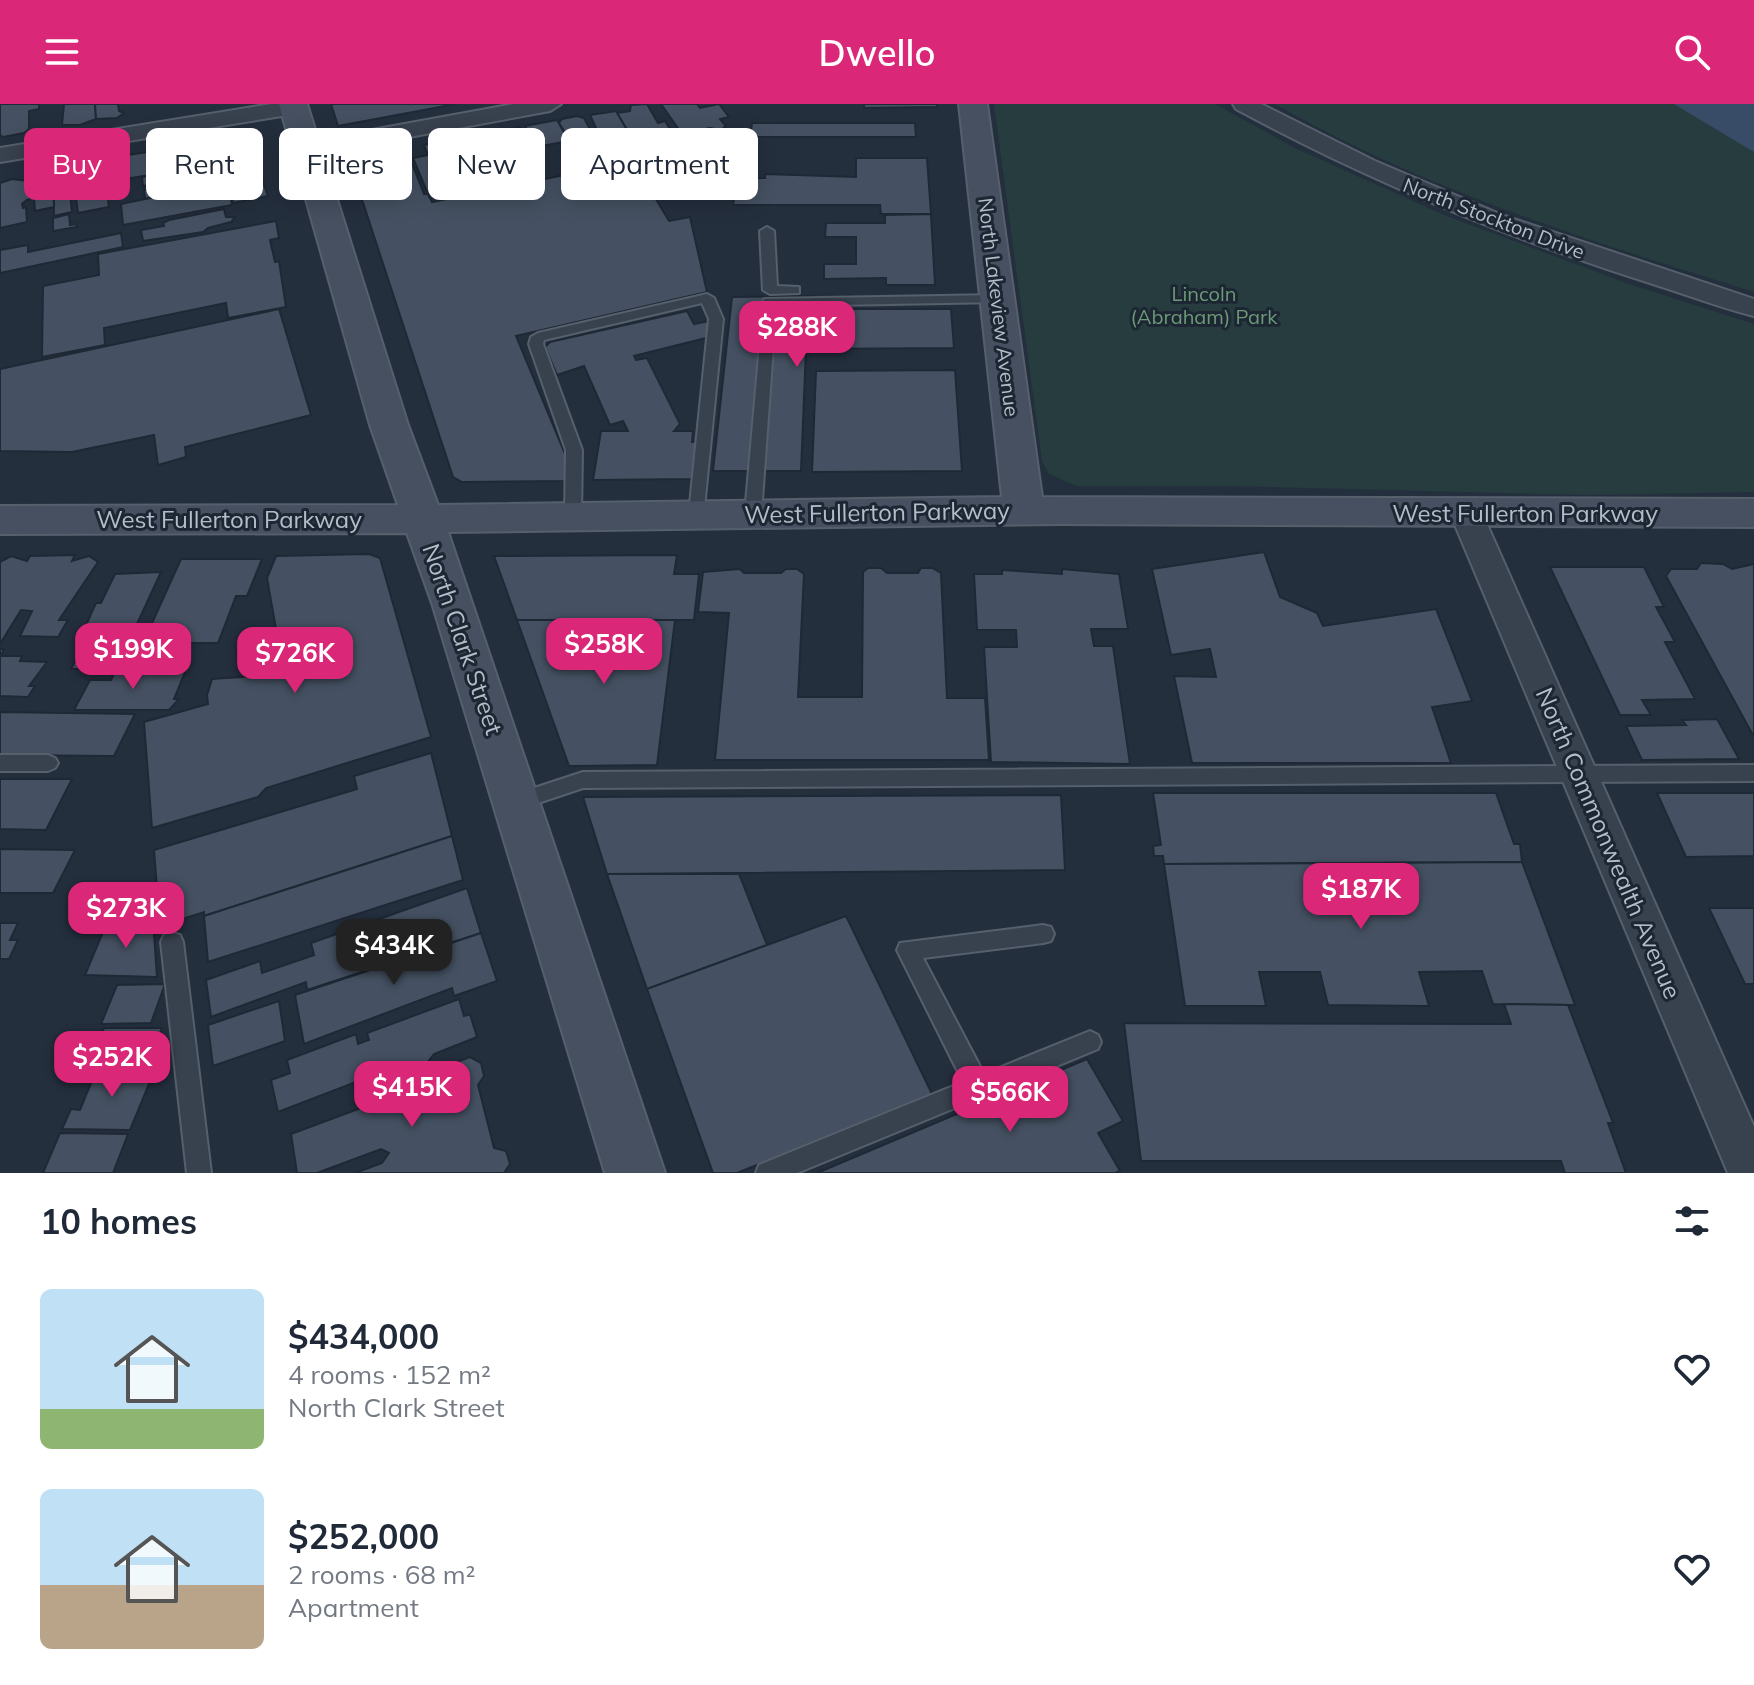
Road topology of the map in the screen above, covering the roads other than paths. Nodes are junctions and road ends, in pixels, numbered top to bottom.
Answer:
1 (550, 104) edge
2 (973, 104) edge
3 (1244, 104) edge
4 (293, 105) edge
5 (300, 128) edge
6 (412, 129) edge
7 (0, 155) edge
8 (321, 200) edge
9 (767, 231) dead end
10 (997, 295) junction
11 (1754, 308) edge
12 (1024, 510) junction
13 (1466, 513) junction
14 (1754, 513) edge
15 (697, 514) junction
16 (753, 514) junction
17 (573, 516) junction
18 (422, 519) junction
19 (0, 520) edge
20 (0, 763) edge
21 (48, 763) dead end
22 (1754, 773) edge
23 (1579, 774) junction
24 (517, 802) junction
25 (1043, 934) dead end
26 (172, 942) dead end
27 (1090, 1042) dead end
28 (978, 1087) junction
29 (199, 1173) edge
30 (635, 1173) edge
31 (768, 1173) edge
32 (1751, 1173) edge

1 - 6 street
2 - 10 main road, North Lakeview Avenue
3 - 11 street, North Stockton Drive
4 - 5 main road, North Clark Street
4 - 7 street
8 - 18 main road, North Clark Street
9 - 10 lane
10 - 12 main road, North Lakeview Avenue
10 - 16 lane
12 - 13 main road, West Fullerton Parkway
12 - 16 main road, West Fullerton Parkway
13 - 14 main road, West Fullerton Parkway
13 - 23 street, North Commonwealth Avenue
15 - 16 main road, West Fullerton Parkway
15 - 17 main road, West Fullerton Parkway
15 - 17 lane
17 - 18 main road, West Fullerton Parkway
18 - 19 main road, West Fullerton Parkway
18 - 24 main road, North Clark Street
20 - 21 lane
22 - 23 lane
23 - 24 lane
23 - 32 street, North Commonwealth Avenue
24 - 30 main road, North Clark Street
25 - 28 lane
26 - 29 lane
27 - 28 lane
28 - 31 lane

